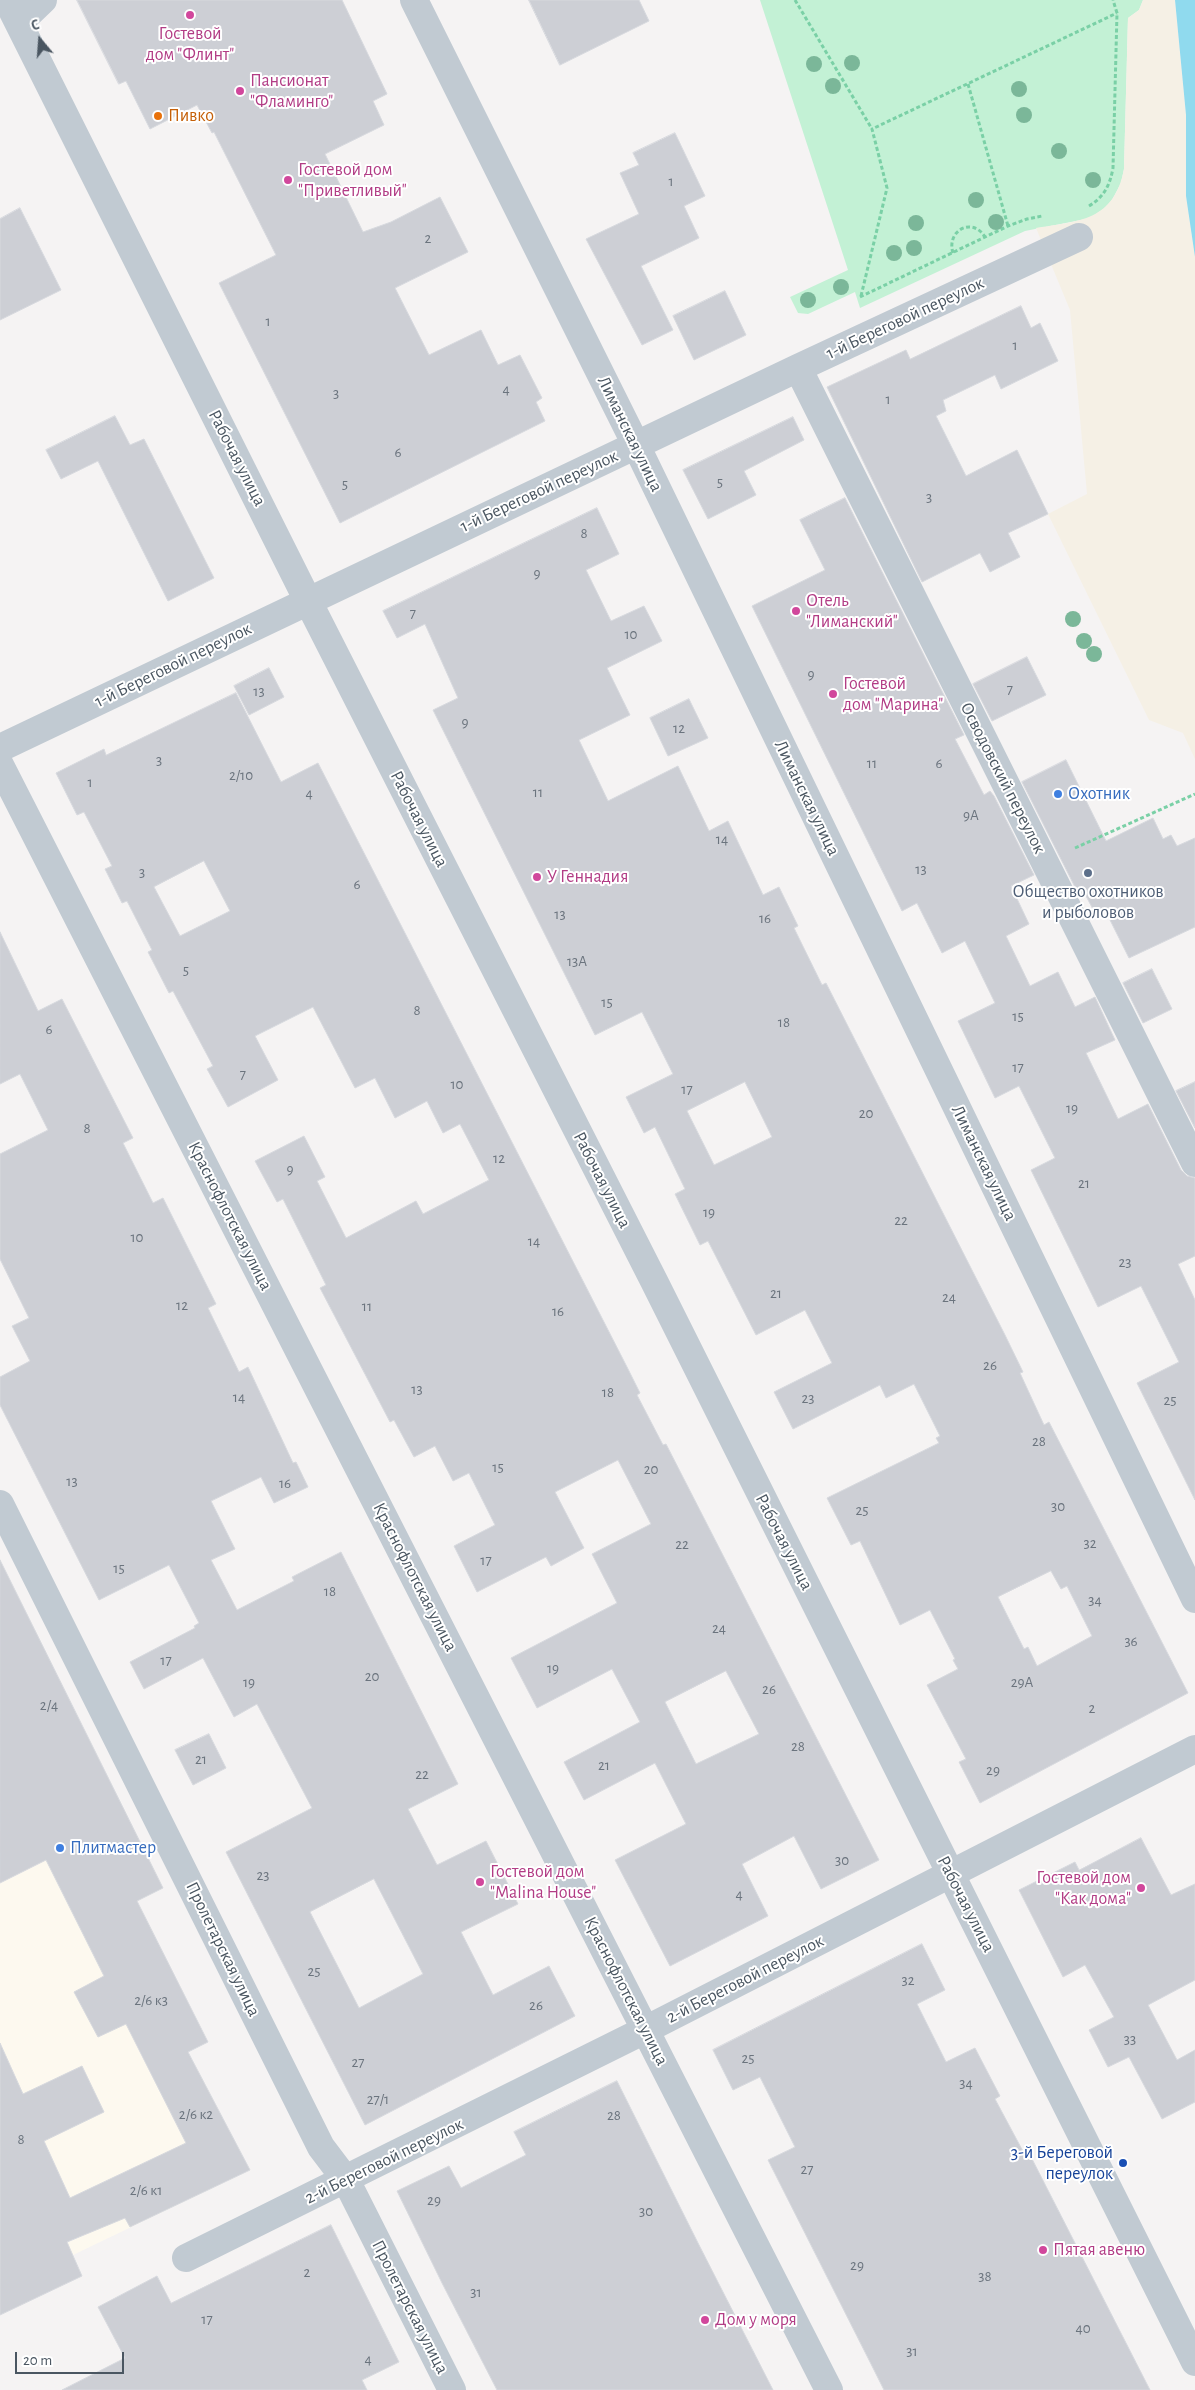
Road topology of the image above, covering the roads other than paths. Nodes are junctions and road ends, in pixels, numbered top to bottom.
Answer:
1 (43, 0) edge
2 (414, 0) edge
3 (13, 11) edge
4 (1079, 237) dead end
5 (798, 368) junction
6 (636, 445) junction
7 (308, 601) junction
8 (0, 748) edge
9 (0, 764) edge
10 (1195, 1163) edge
11 (0, 1504) edge
12 (1195, 1599) edge
13 (1195, 1748) edge
14 (951, 1874) junction
15 (645, 2030) junction
16 (346, 2180) junction
17 (186, 2258) dead end
18 (1195, 2362) edge
19 (452, 2390) edge
20 (829, 2390) edge

1 - 3 street
2 - 6 street, Лиманская улица
3 - 7 street, Рабочая улица
4 - 5 street, 1-й Береговой переулок
5 - 6 street, 1-й Береговой переулок
5 - 10 street, Осводовский переулок
6 - 7 street, 1-й Береговой переулок
6 - 12 street, Лиманская улица
7 - 8 street, 1-й Береговой переулок
7 - 14 street, Рабочая улица
9 - 15 street, Краснофлотская улица
11 - 16 street, Пролетарская улица
13 - 14 street, 2-й Береговой переулок
14 - 15 street, 2-й Береговой переулок
14 - 18 street, Рабочая улица
15 - 16 street, 2-й Береговой переулок
15 - 20 street, Краснофлотская улица
16 - 17 street, 2-й Береговой переулок
16 - 19 street, Пролетарская улица

